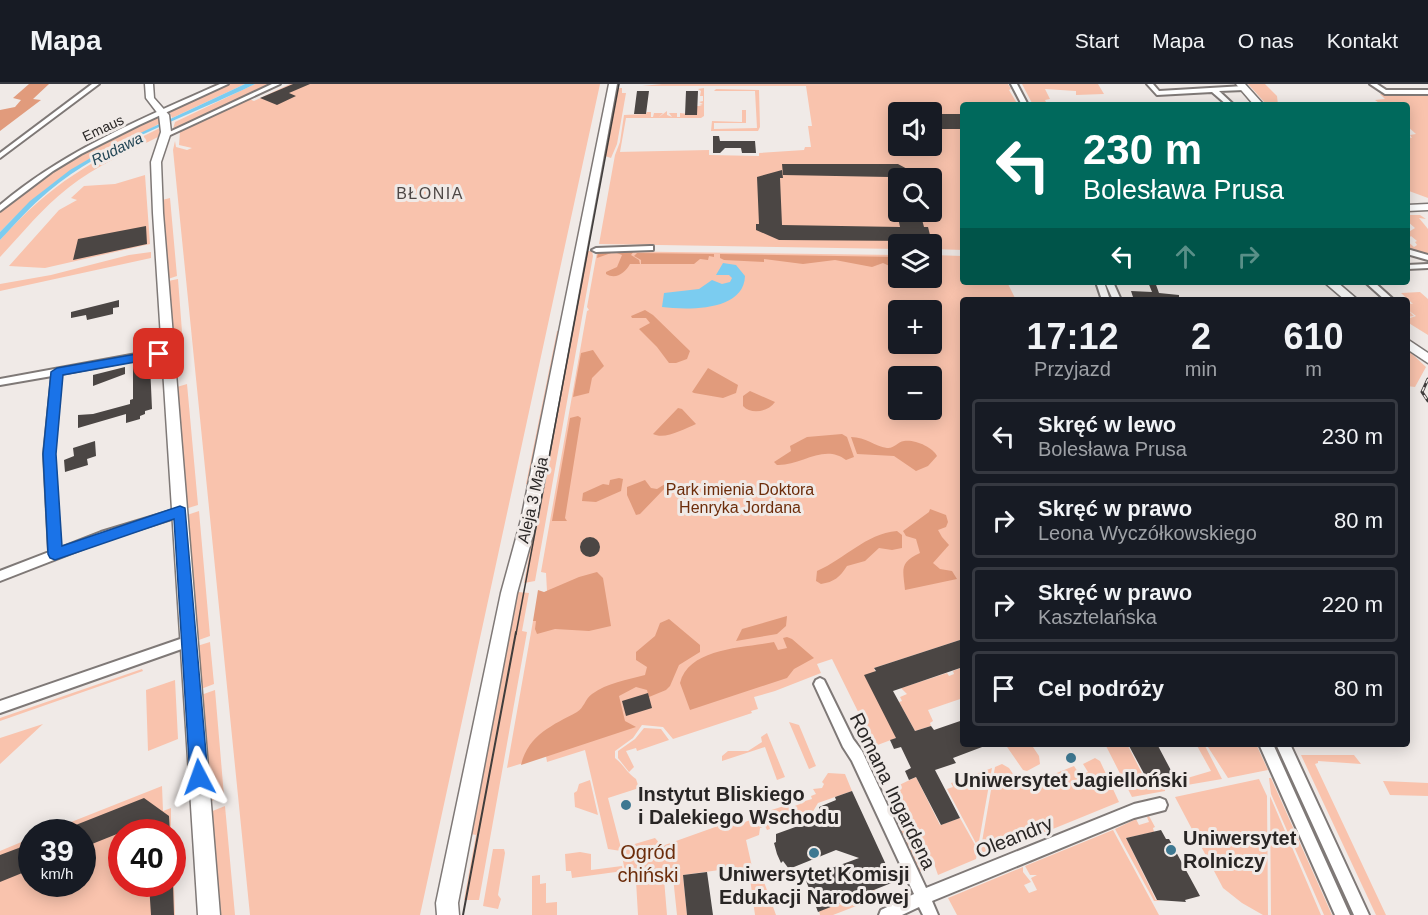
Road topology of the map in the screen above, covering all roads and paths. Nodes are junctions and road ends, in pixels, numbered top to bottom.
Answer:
1 (96, 84) edge
2 (149, 84) edge
3 (225, 84) edge
4 (277, 84) edge
5 (613, 84) edge
6 (1014, 84) edge
7 (1150, 84) edge
8 (1373, 84) edge
9 (1242, 86) edge
10 (1214, 90) junction
11 (1428, 92) edge
12 (1023, 102) edge
13 (1228, 102) edge
14 (1256, 102) edge
15 (165, 124) junction
16 (0, 156) edge
17 (1428, 207) edge
18 (1410, 208) edge
19 (0, 209) edge
20 (589, 247) junction
21 (650, 248) dead end
22 (1410, 252) edge
23 (1428, 258) edge
24 (1428, 266) edge
25 (1410, 267) edge
26 (1334, 285) edge
27 (1372, 285) edge
28 (1348, 297) edge
29 (1386, 297) edge
30 (1410, 345) edge
31 (169, 351) junction
32 (1428, 359) edge
33 (57, 372) junction
34 (0, 382) edge
35 (180, 512) junction
36 (55, 554) junction
37 (0, 576) edge
38 (189, 640) junction
39 (820, 684) dead end
40 (0, 707) edge
41 (1267, 747) edge
42 (1284, 747) edge
43 (1160, 805) dead end
44 (923, 898) junction
45 (209, 915) edge
46 (449, 915) edge
47 (886, 915) edge
48 (932, 915) edge
49 (1343, 915) edge
50 (1362, 915) edge

1 - 16 street
2 - 15 street
3 - 15 street, Emaus
4 - 15 street
5 - 20 street, Aleja 3 Maja
6 - 12 street
7 - 10 street
8 - 11 street
9 - 10 street
9 - 14 street
10 - 13 street
15 - 19 street, Emaus
15 - 31 street
17 - 18 street
20 - 21 street
20 - 46 street, Aleja 3 Maja
22 - 23 street
24 - 25 street
26 - 28 street
27 - 29 street
30 - 32 street
31 - 33 street
31 - 35 street
33 - 34 street
33 - 36 street
35 - 36 street
35 - 38 street
36 - 37 street
38 - 40 street
38 - 45 street
39 - 44 street, Romana Ingardena
41 - 49 street
42 - 50 street
43 - 44 street, Oleandry
44 - 47 street, Oleandry
44 - 48 street, Romana Ingardena

